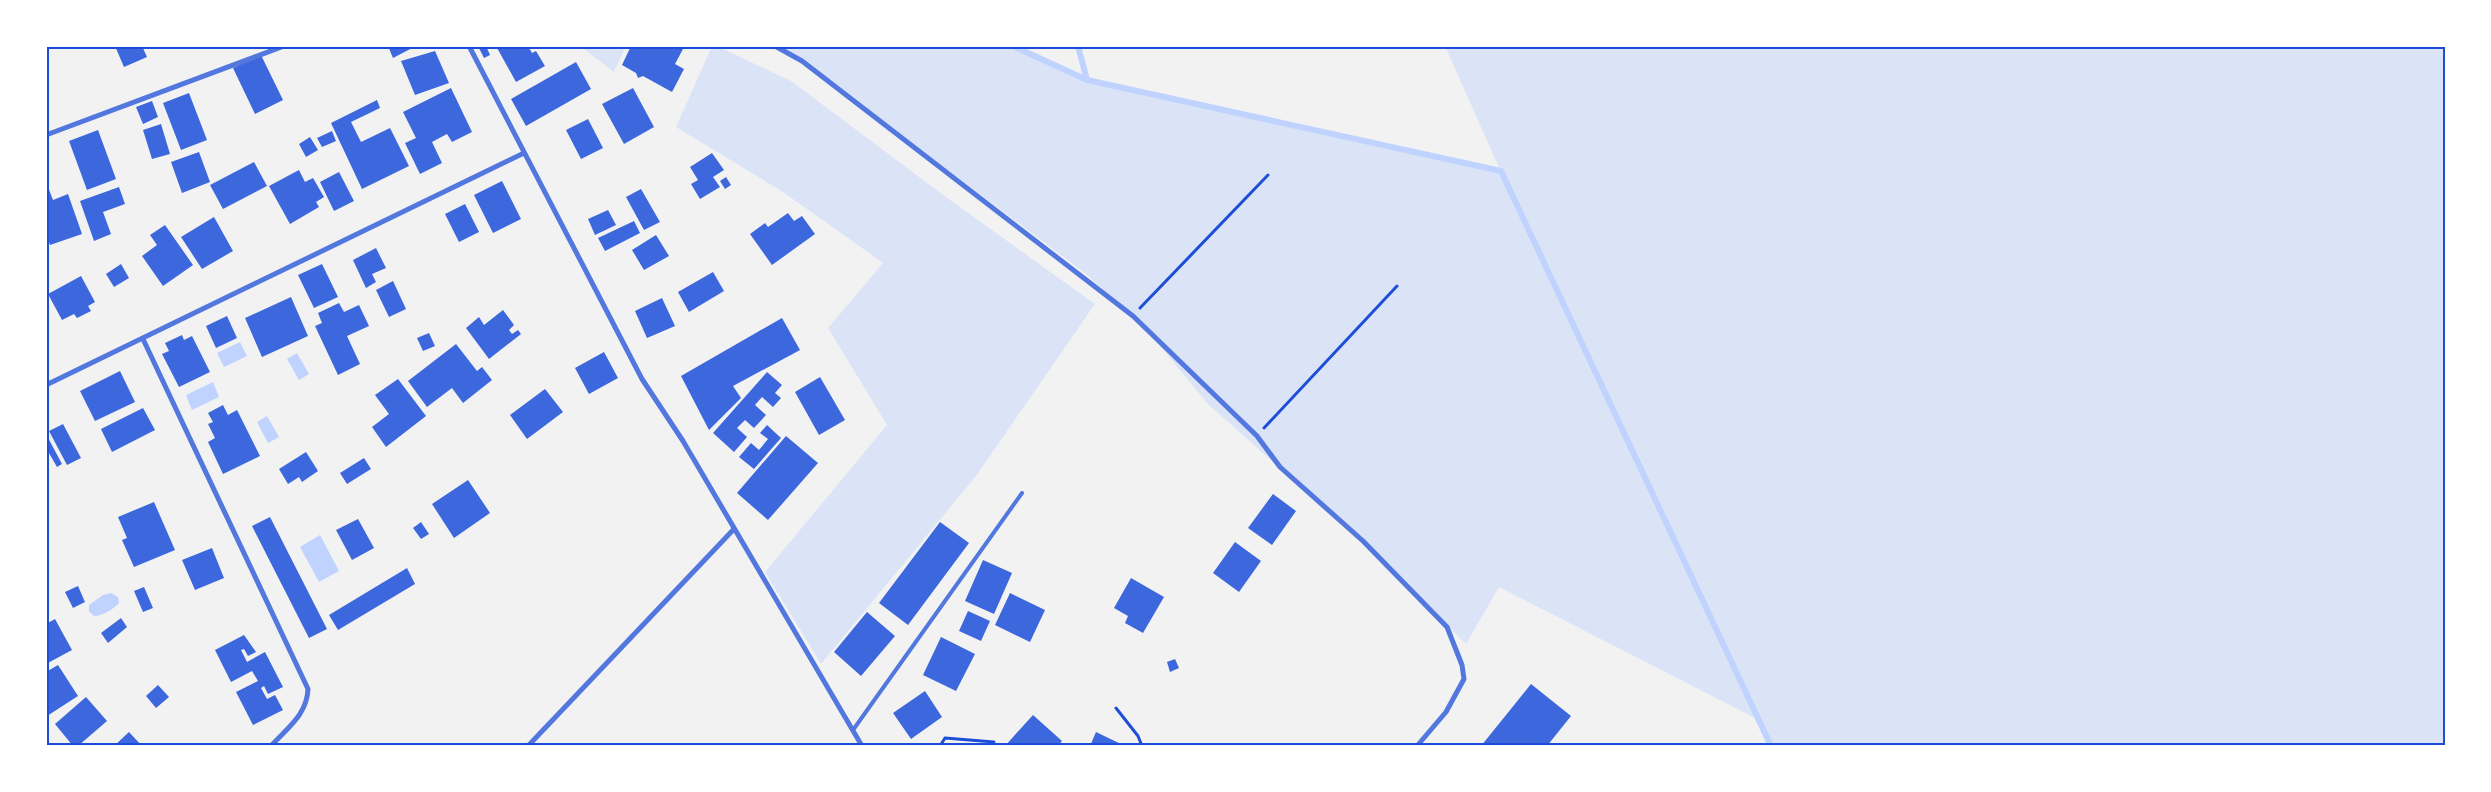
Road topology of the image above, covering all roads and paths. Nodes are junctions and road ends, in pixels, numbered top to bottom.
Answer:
1 (284, 46) edge
2 (469, 46) edge
3 (775, 46) edge
4 (46, 135) edge
5 (524, 153) junction
6 (1268, 175) dead end
7 (1397, 286) dead end
8 (1133, 316) junction
9 (143, 338) junction
10 (46, 385) edge
11 (1257, 436) junction
12 (1022, 493) dead end
13 (734, 529) junction
14 (1116, 708) dead end
15 (853, 730) junction
16 (994, 742) dead end
17 (271, 746) edge
18 (528, 746) edge
19 (862, 746) edge
20 (940, 746) edge
21 (1142, 746) edge
22 (1417, 746) edge

1 - 4 street
2 - 5 street
3 - 8 street
5 - 9 street
5 - 13 street
6 - 8 path
7 - 11 path
8 - 11 street
9 - 10 street
9 - 17 street
11 - 22 street
12 - 15 lane
13 - 15 street
13 - 18 street
14 - 21 path
15 - 19 street
16 - 20 path

